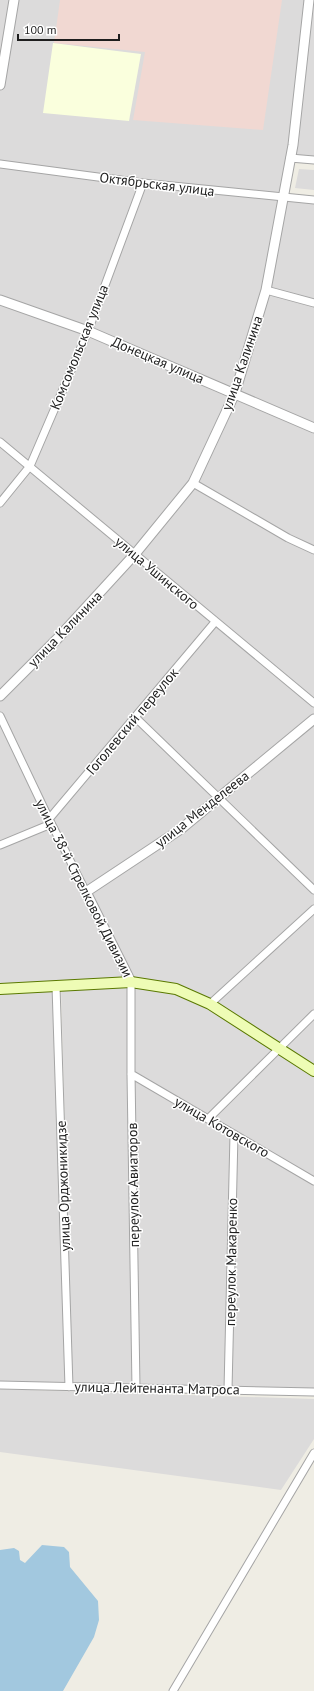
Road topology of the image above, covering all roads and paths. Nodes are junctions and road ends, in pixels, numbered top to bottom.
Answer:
1 (14, 0) edge
2 (309, 0) edge
3 (0, 85) edge
4 (290, 158) junction
5 (314, 160) edge
6 (0, 164) edge
7 (143, 183) junction
8 (283, 197) junction
9 (314, 200) edge
10 (266, 290) junction
11 (0, 300) edge
12 (314, 303) edge
13 (88, 331) junction
14 (235, 393) junction
15 (314, 428) edge
16 (0, 442) edge
17 (30, 466) junction
18 (192, 483) junction
19 (0, 503) edge
20 (314, 550) edge
21 (135, 554) junction
22 (215, 622) junction
23 (0, 696) edge
24 (314, 703) edge
25 (0, 716) edge
26 (135, 717) junction
27 (314, 719) edge
28 (219, 798) junction
29 (50, 822) junction
30 (0, 845) edge
31 (314, 890) edge
32 (86, 892) junction
33 (314, 910) edge
34 (131, 982) junction
35 (56, 986) junction
36 (0, 989) edge
37 (210, 1004) junction
38 (314, 1014) edge
39 (279, 1048) junction
40 (314, 1071) edge
41 (131, 1074) junction
42 (208, 1119) junction
43 (234, 1134) junction
44 (314, 1181) edge
45 (0, 1385) edge
46 (69, 1386) junction
47 (136, 1388) junction
48 (228, 1390) junction
49 (314, 1392) edge
50 (314, 1453) edge
51 (173, 1691) edge

1 - 3 street
2 - 4 street, улица Калинина
4 - 5 street
4 - 8 street, улица Калинина
6 - 7 street, Октябрьская улица
7 - 8 street, Октябрьская улица
7 - 13 street, Комсомольская улица
8 - 9 street, Октябрьская улица
8 - 10 street, улица Калинина
10 - 12 street
10 - 14 street, улица Калинина
11 - 13 street, Донецкая улица
13 - 14 street, Донецкая улица
13 - 17 street, Комсомольская улица
14 - 15 street, Донецкая улица
14 - 18 street, улица Калинина
16 - 17 street, улица Ушинского
17 - 19 street, Комсомольская улица
17 - 21 street, улица Ушинского
18 - 20 street
18 - 21 street, улица Калинина
21 - 22 street, улица Ушинского
21 - 23 street, улица Калинина
22 - 24 street, улица Ушинского
22 - 26 street, Гоголевский переулок
25 - 29 street, улица 38-й Стрелковой Дивизии
26 - 28 street
26 - 29 street, Гоголевский переулок
27 - 28 street, улица Менделеева
28 - 31 street
28 - 32 street, улица Менделеева
29 - 30 street, Гоголевский переулок
29 - 32 street, улица 38-й Стрелковой Дивизии
32 - 34 street, улица 38-й Стрелковой Дивизии
33 - 37 street
34 - 35 main road
34 - 37 main road, улица 38-й Стрелковой Дивизии
34 - 41 street, переулок Авиаторов
35 - 36 main road
35 - 46 street, улица Орджоникидзе
37 - 39 main road, улица 38-й Стрелковой Дивизии
38 - 39 street
39 - 40 main road, улица 38-й Стрелковой Дивизии
39 - 42 street
41 - 42 street, улица Котовского
41 - 47 street, переулок Авиаторов
42 - 43 street, улица Котовского
43 - 44 street, улица Котовского
43 - 48 street, переулок Макаренко
45 - 46 street, улица Лейтенанта Матроса
46 - 47 street, улица Лейтенанта Матроса
47 - 48 street, улица Лейтенанта Матроса
48 - 49 street, улица Лейтенанта Матроса
50 - 51 street

